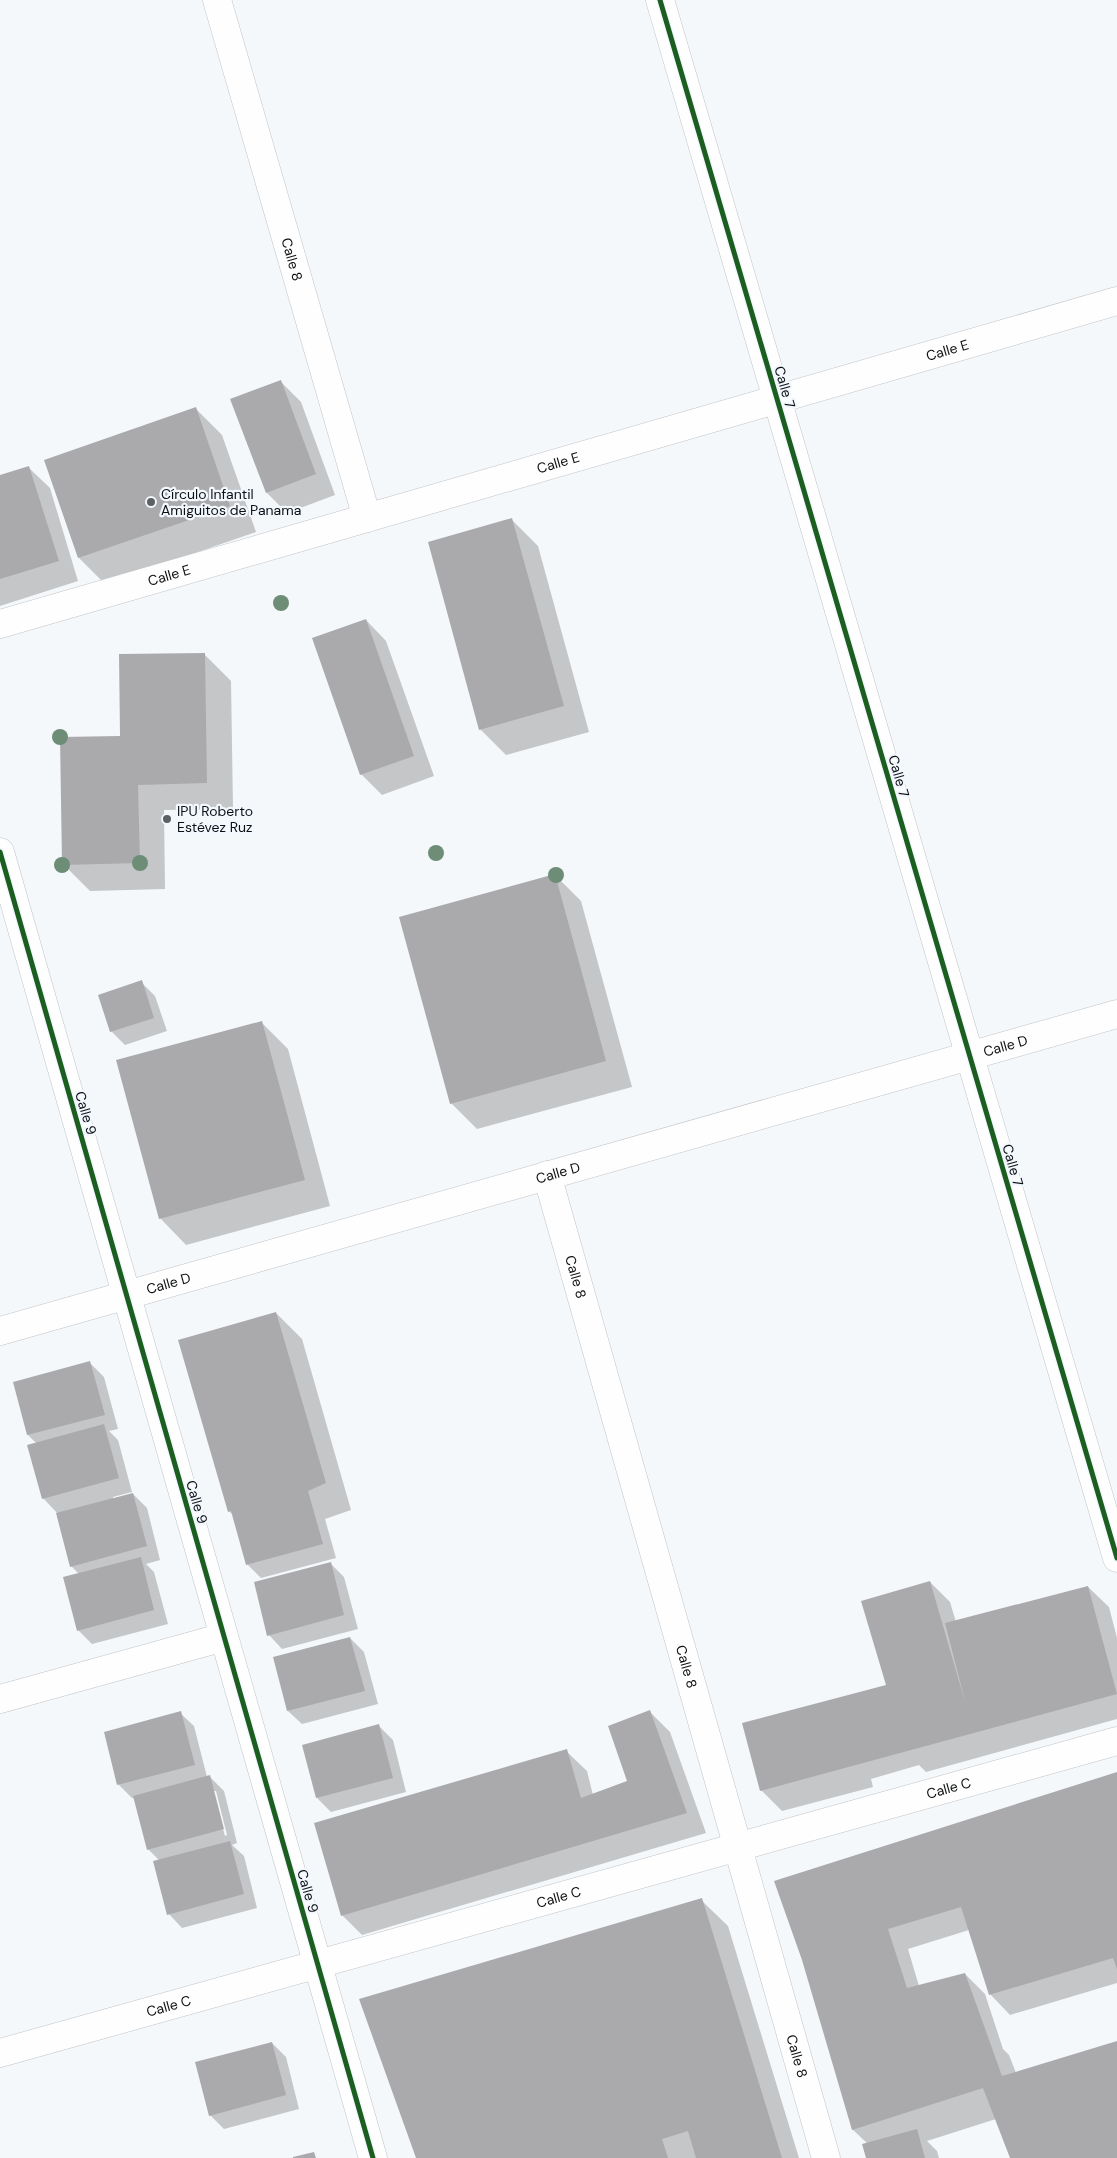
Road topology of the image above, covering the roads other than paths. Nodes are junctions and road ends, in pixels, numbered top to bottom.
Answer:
1 (217, 0) edge
2 (660, 0) edge
3 (1117, 301) edge
4 (777, 399) junction
5 (366, 518) junction
6 (0, 624) edge
7 (0, 852) edge
8 (1117, 1014) edge
9 (970, 1056) junction
10 (547, 1175) junction
11 (126, 1294) junction
12 (0, 1330) edge
13 (1117, 1558) edge
14 (224, 1638) junction
15 (0, 1698) edge
16 (1117, 1741) edge
17 (738, 1847) junction
18 (318, 1965) junction
19 (0, 2054) edge
20 (373, 2158) edge
21 (826, 2158) edge

1 - 5 street, Calle 8
2 - 4 street, Calle 7
3 - 4 street, Calle E
4 - 5 street, Calle E
4 - 9 street, Calle 7
5 - 6 street, Calle E
7 - 11 street, Calle 9
8 - 9 street, Calle D
9 - 10 street, Calle D
9 - 13 street, Calle 7
10 - 11 street, Calle D
10 - 17 street, Calle 8
11 - 12 street, Calle D
11 - 14 street, Calle 9
14 - 15 street
14 - 18 street, Calle 9
16 - 17 street, Calle C
17 - 18 street, Calle C
17 - 21 street, Calle 8
18 - 19 street, Calle C
18 - 20 street, Calle 9

